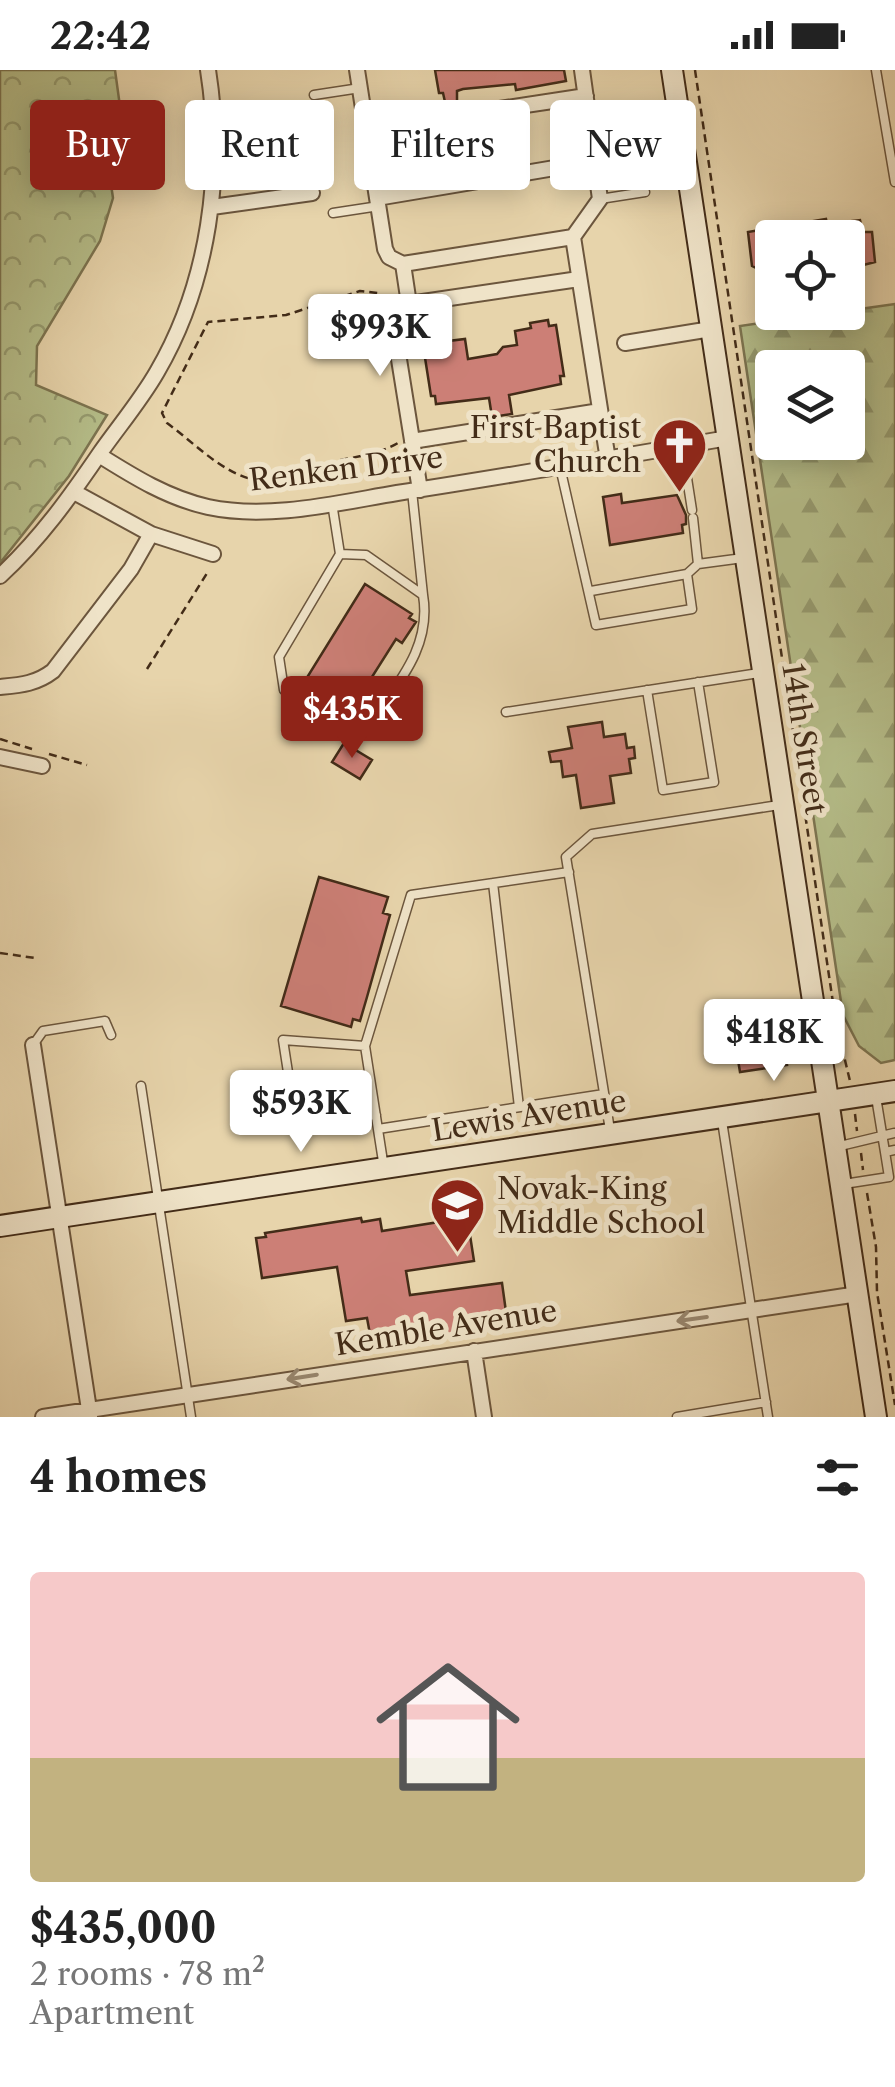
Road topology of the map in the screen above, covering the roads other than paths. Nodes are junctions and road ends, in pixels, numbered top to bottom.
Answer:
1 (208, 70) edge
2 (358, 70) edge
3 (582, 70) edge
4 (672, 70) edge
5 (876, 70) edge
6 (360, 88) junction
7 (314, 95) dead end
8 (586, 96) junction
9 (895, 97) edge
10 (362, 100) edge
11 (587, 100) edge
12 (881, 100) junction
13 (530, 104) edge
14 (891, 136) edge
15 (550, 170) edge
16 (895, 182) edge
17 (376, 190) edge
18 (599, 190) edge
19 (645, 192) dead end
20 (312, 193) dead end
21 (600, 199) junction
22 (378, 202) junction
23 (212, 207) junction
24 (334, 213) dead end
25 (573, 237) junction
26 (402, 264) junction
27 (580, 279) junction
28 (409, 304) junction
29 (711, 328) junction
30 (624, 344) dead end
31 (600, 412) junction
32 (728, 438) junction
33 (406, 440) junction
34 (682, 446) junction
35 (99, 454) junction
36 (608, 460) junction
37 (560, 467) junction
38 (416, 490) junction
39 (74, 492) junction
40 (332, 503) junction
41 (151, 534) junction
42 (213, 554) dead end
43 (340, 554) junction
44 (746, 557) junction
45 (698, 564) junction
46 (687, 574) junction
47 (0, 576) edge
48 (591, 591) junction
49 (422, 595) junction
50 (764, 672) junction
51 (698, 682) junction
52 (0, 687) edge
53 (647, 690) junction
54 (506, 712) dead end
55 (0, 758) edge
56 (42, 766) dead end
57 (784, 805) junction
58 (569, 872) junction
59 (494, 883) junction
60 (111, 1035) dead end
61 (33, 1045) joint
62 (365, 1046) junction
63 (141, 1086) dead end
64 (886, 1093) edge
65 (604, 1094) junction
66 (829, 1102) junction
67 (520, 1108) junction
68 (376, 1115) junction
69 (722, 1117) junction
70 (893, 1128) edge
71 (378, 1129) junction
72 (882, 1131) junction
73 (610, 1134) junction
74 (836, 1148) junction
75 (890, 1151) edge
76 (384, 1168) junction
77 (842, 1184) junction
78 (159, 1202) junction
79 (59, 1216) junction
80 (0, 1226) edge
81 (858, 1294) junction
82 (751, 1310) junction
83 (474, 1351) junction
84 (188, 1395) junction
85 (766, 1402) junction
86 (89, 1413) edge
87 (43, 1417) edge
88 (191, 1417) edge
89 (484, 1417) edge
90 (676, 1417) edge
91 (768, 1417) edge
92 (876, 1417) edge

1 - 23 street
2 - 6 street
3 - 8 street
4 - 29 street, 14th Street
5 - 12 lane
6 - 7 lane
6 - 10 street
8 - 11 street
8 - 13 street
9 - 12 lane
12 - 14 lane
14 - 16 lane
15 - 22 street
17 - 22 street
18 - 21 street
19 - 21 lane
20 - 23 street
21 - 25 street
22 - 24 lane
22 - 26 street
23 - 35 street
25 - 26 street
25 - 27 street
26 - 28 street
27 - 28 street
27 - 31 street
28 - 33 street
29 - 30 street
29 - 32 street, 14th Street
31 - 33 street
31 - 36 street
32 - 34 street, Renken Drive
32 - 44 street, 14th Street
33 - 38 street
34 - 36 street, Renken Drive
34 - 45 lane
35 - 39 street
35 - 40 street, Renken Drive
36 - 37 street, Renken Drive
37 - 38 street, Renken Drive
37 - 48 lane
38 - 40 street, Renken Drive
38 - 49 lane
39 - 41 street
39 - 47 street
40 - 43 lane
41 - 42 street
41 - 52 street
43 - 49 lane
43 - 49 lane
44 - 45 lane
44 - 50 street, 14th Street
45 - 46 lane
46 - 48 lane
46 - 48 lane
50 - 51 lane
50 - 57 street, 14th Street
51 - 53 lane
51 - 53 lane
53 - 54 lane
55 - 56 street
57 - 58 lane
57 - 66 street, 14th Street
58 - 59 lane
58 - 65 lane
59 - 62 lane
59 - 67 lane
60 - 61 lane
61 - 79 street
62 - 68 lane
62 - 68 lane
63 - 78 lane
64 - 66 street, Lewis Avenue
64 - 72 lane
65 - 67 lane
65 - 73 lane
66 - 69 street, Lewis Avenue
66 - 74 street, 14th Street
67 - 71 lane
68 - 71 lane
69 - 73 street, Lewis Avenue
69 - 82 lane
70 - 72 lane
71 - 76 lane
72 - 74 lane
72 - 75 lane
73 - 76 street, Lewis Avenue
74 - 77 street, 14th Street
75 - 77 lane
76 - 78 street, Lewis Avenue
77 - 81 street, 14th Street
78 - 79 street, Lewis Avenue
78 - 84 lane
79 - 80 street, Lewis Avenue
79 - 86 street
81 - 82 street, Kemble Avenue
81 - 92 street, 14th Street
82 -> 83 street, Kemble Avenue
82 - 85 lane
83 -> 84 street, Kemble Avenue
83 - 89 street
84 - 86 street, Kemble Avenue
84 - 88 lane
85 - 90 lane
85 - 91 lane
86 - 87 street, Kemble Avenue

